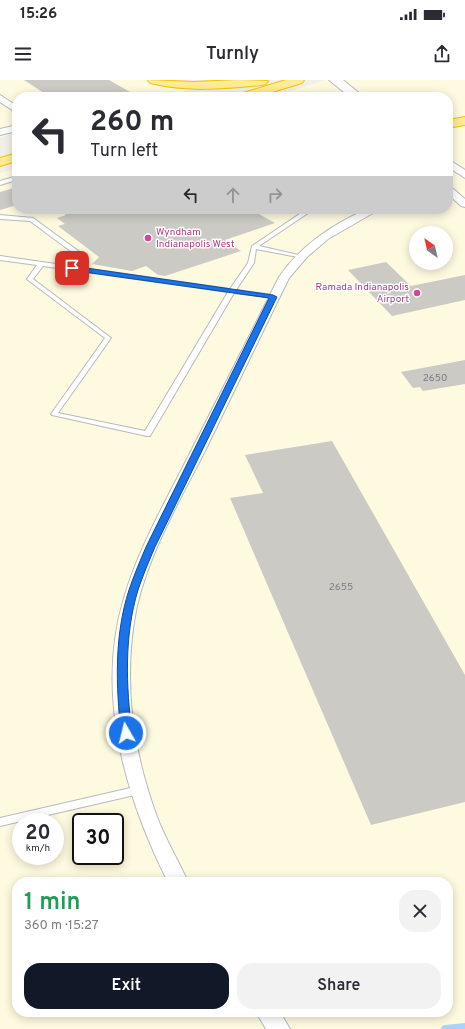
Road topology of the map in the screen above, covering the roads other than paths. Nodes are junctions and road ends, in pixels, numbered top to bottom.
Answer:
1 (154, 80) edge
2 (263, 80) edge
3 (298, 80) edge
4 (333, 84) edge
5 (222, 92) edge
6 (258, 92) edge
7 (348, 92) edge
8 (0, 98) edge
9 (12, 106) edge
10 (453, 119) edge
11 (465, 120) edge
12 (453, 123) edge
13 (12, 129) edge
14 (0, 132) edge
15 (12, 147) edge
16 (0, 150) edge
17 (12, 158) edge
18 (0, 162) edge
19 (453, 166) edge
20 (465, 175) edge
21 (12, 179) edge
22 (0, 183) edge
23 (453, 194) edge
24 (465, 204) edge
25 (303, 214) edge
26 (365, 214) edge
27 (0, 217) edge
28 (254, 246) junction
29 (301, 257) junction
30 (0, 258) edge
31 (41, 264) junction
32 (72, 268) junction
33 (232, 291) junction
34 (273, 297) junction
35 (139, 790) junction
36 (0, 822) edge
37 (175, 877) edge
38 (271, 1017) edge
39 (279, 1029) edge

1 - 2 highway
2 - 5 highway
3 - 6 highway
4 - 7 street
8 - 9 street
10 - 11 highway
11 - 12 highway
13 - 14 street
15 - 16 highway
17 - 18 highway
19 - 20 street
21 - 22 lane
23 - 24 street
25 - 28 lane
26 - 29 street
27 - 32 lane
28 - 29 lane
28 - 33 lane
29 - 34 street
30 - 31 lane
31 - 32 lane
31 - 33 lane
32 - 33 lane
33 - 34 lane
34 - 35 street
35 - 36 lane
35 - 37 street
38 - 39 street

